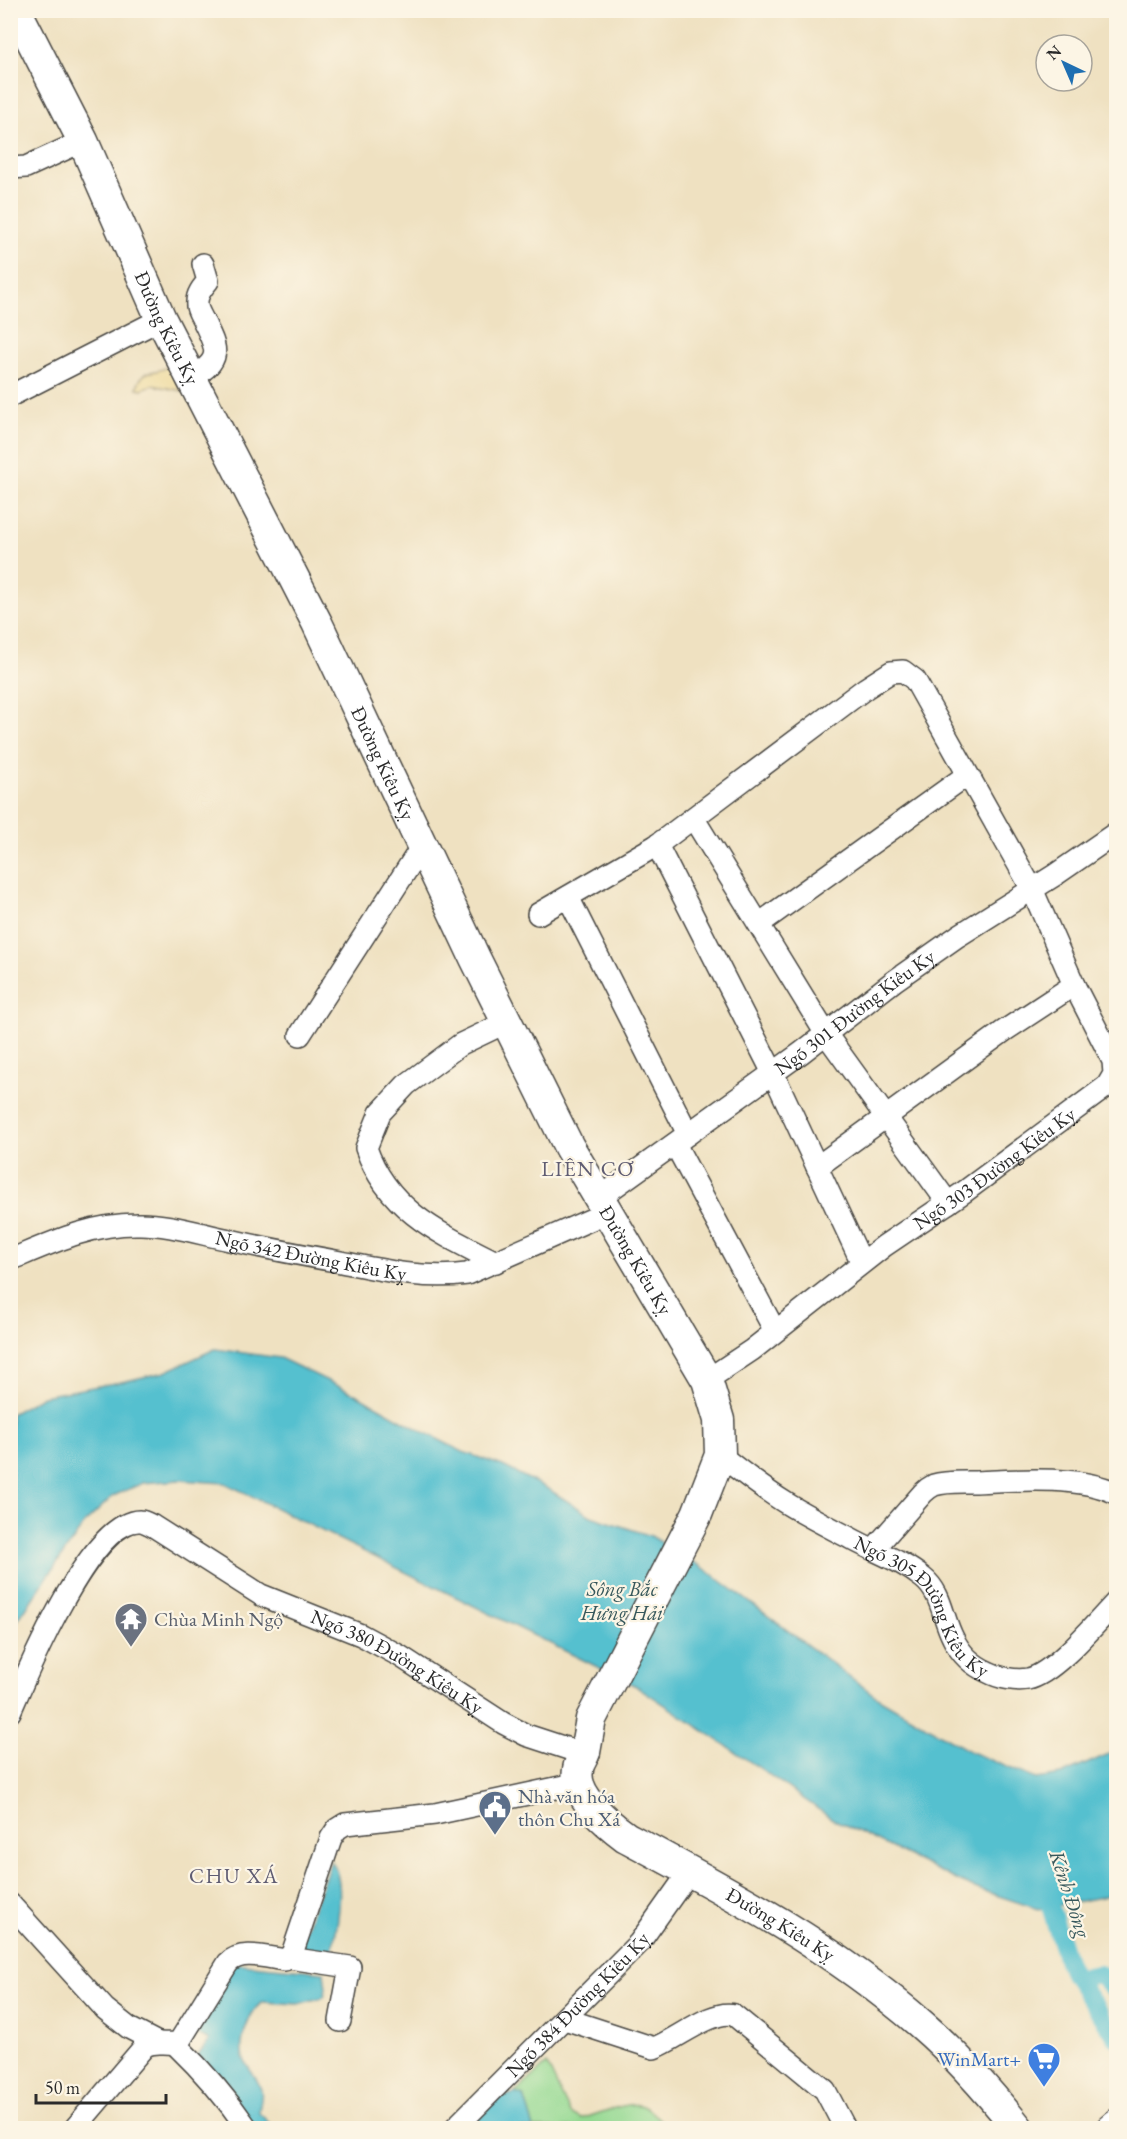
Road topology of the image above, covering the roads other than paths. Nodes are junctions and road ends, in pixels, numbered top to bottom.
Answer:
1 (16, 10) edge
2 (83, 141) junction
3 (10, 168) edge
4 (203, 264) dead end
5 (161, 319) junction
6 (191, 378) junction
7 (10, 396) edge
8 (967, 775) junction
9 (694, 819) junction
10 (1116, 833) edge
11 (657, 845) junction
12 (422, 846) junction
13 (1032, 889) junction
14 (568, 897) junction
15 (538, 914) dead end
16 (759, 924) junction
17 (1074, 985) junction
18 (507, 1022) junction
19 (826, 1034) junction
20 (300, 1035) dead end
21 (1112, 1048) edge
22 (773, 1073) junction
23 (886, 1116) junction
24 (681, 1139) junction
25 (817, 1167) junction
26 (948, 1203) junction
27 (603, 1205) junction
28 (10, 1260) edge
29 (496, 1262) junction
30 (862, 1263) junction
31 (775, 1331) junction
32 (707, 1380) junction
33 (720, 1455) junction
34 (1116, 1493) edge
35 (874, 1549) junction
36 (1116, 1602) edge
37 (10, 1712) edge
38 (584, 1754) junction
39 (579, 1783) junction
40 (690, 1871) junction
41 (10, 1904) edge
42 (289, 1958) junction
43 (565, 2019) junction
44 (340, 2021) dead end
45 (165, 2043) junction
46 (1116, 2122) edge
47 (75, 2128) edge
48 (247, 2128) edge
49 (455, 2128) edge
50 (845, 2128) edge
51 (1018, 2128) edge
52 (1109, 2128) edge

1 - 2 main road, Đường Kiêu Kỵ
2 - 3 street
2 - 5 main road, Đường Kiêu Kỵ
4 - 6 street
5 - 6 main road, Đường Kiêu Kỵ
5 - 7 street
6 - 12 main road, Đường Kiêu Kỵ
8 - 9 street, Ngõ 303 Đường Kiêu Kỵ
8 - 13 street, Ngõ 303 Đường Kiêu Kỵ
8 - 16 street
9 - 11 street, Ngõ 303 Đường Kiêu Kỵ
9 - 16 street
10 - 13 street, Ngõ 301 Đường Kiêu Kỵ
11 - 14 street, Ngõ 303 Đường Kiêu Kỵ
11 - 22 street
12 - 18 main road, Đường Kiêu Kỵ
12 - 20 street
13 - 17 street, Ngõ 303 Đường Kiêu Kỵ
13 - 19 street, Ngõ 301 Đường Kiêu Kỵ
14 - 15 street, Ngõ 303 Đường Kiêu Kỵ
14 - 24 street
16 - 19 street
17 - 21 street, Ngõ 303 Đường Kiêu Kỵ
17 - 23 street
18 - 27 main road, Đường Kiêu Kỵ
18 - 29 street
19 - 22 street, Ngõ 301 Đường Kiêu Kỵ
19 - 23 street
21 - 26 street, Ngõ 303 Đường Kiêu Kỵ
22 - 24 street, Ngõ 301 Đường Kiêu Kỵ
22 - 25 street
23 - 25 street
23 - 26 street
24 - 27 street, Ngõ 301 Đường Kiêu Kỵ
24 - 31 street
25 - 30 street
26 - 30 street, Ngõ 303 Đường Kiêu Kỵ
27 - 29 street, Ngõ 342 Đường Kiêu Kỵ
27 - 32 main road, Đường Kiêu Kỵ
28 - 29 street, Ngõ 342 Đường Kiêu Kỵ
30 - 31 street, Ngõ 303 Đường Kiêu Kỵ
31 - 32 street, Ngõ 303 Đường Kiêu Kỵ
32 - 33 main road, Đường Kiêu Kỵ
33 - 35 street, Ngõ 305 Đường Kiêu Kỵ
33 - 38 main road, Đường Kiêu Kỵ
34 - 35 street
35 - 36 street, Ngõ 305 Đường Kiêu Kỵ
37 - 38 street, Ngõ 380 Đường Kiêu Kỵ
38 - 39 main road
39 - 40 main road, Đường Kiêu Kỵ
39 - 42 street
40 - 43 street, Ngõ 384 Đường Kiêu Kỵ
40 - 51 main road, Đường Kiêu Kỵ
41 - 45 street
42 - 44 street
42 - 45 street
43 - 49 street, Ngõ 384 Đường Kiêu Kỵ
43 - 50 street
45 - 47 street
45 - 48 street
46 - 52 street

